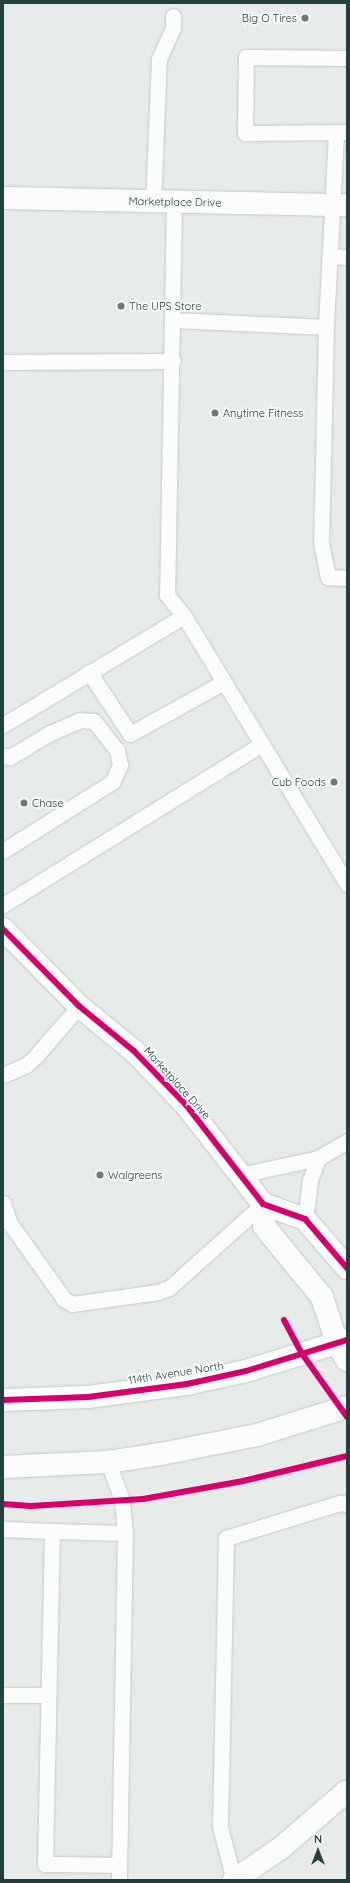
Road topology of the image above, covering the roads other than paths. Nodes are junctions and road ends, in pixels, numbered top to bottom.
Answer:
1 (173, 16) dead end
2 (347, 58) edge
3 (342, 133) edge
4 (3, 198) edge
5 (153, 202) junction
6 (174, 202) junction
7 (340, 205) edge
8 (331, 256) junction
9 (347, 257) edge
10 (174, 320) junction
11 (326, 327) junction
12 (173, 361) junction
13 (3, 362) edge
14 (347, 578) edge
15 (184, 616) junction
16 (89, 672) junction
17 (224, 682) junction
18 (3, 725) edge
19 (262, 744) junction
20 (3, 756) edge
21 (3, 851) edge
22 (347, 884) edge
23 (3, 905) edge
24 (3, 929) edge
25 (79, 1006) junction
26 (3, 1075) edge
27 (345, 1146) edge
28 (318, 1158) junction
29 (240, 1174) junction
30 (3, 1203) edge
31 (264, 1204) junction
32 (305, 1219) junction
33 (347, 1268) edge
34 (344, 1348) edge
35 (3, 1400) edge
36 (347, 1407) edge
37 (108, 1462) junction
38 (3, 1467) edge
39 (347, 1504) edge
40 (3, 1529) edge
41 (52, 1531) junction
42 (125, 1534) junction
43 (3, 1695) edge
44 (48, 1695) junction
45 (347, 1791) edge
46 (119, 1873) edge
47 (234, 1880) edge

1 - 5 lane
2 - 3 lane
3 - 7 lane
4 - 5 street, Marketplace Drive
5 - 6 street, Marketplace Drive
6 - 7 street, Marketplace Drive
6 - 10 lane
7 - 8 lane
8 - 9 lane
8 - 11 lane
10 - 11 lane
10 - 12 lane
11 - 14 lane
12 - 13 lane
12 - 15 lane
15 - 16 lane
15 - 17 lane
16 - 17 lane
16 - 18 lane
17 - 19 lane
19 - 22 lane
19 - 23 lane
20 - 21 lane
24 - 25 street, Marketplace Drive
25 - 26 lane
25 - 29 street, Marketplace Drive
27 - 28 lane
28 - 29 lane
28 - 32 lane
29 - 31 street, Marketplace Drive
30 - 31 lane
31 - 32 street
31 - 34 street
32 - 33 street
34 - 35 street, 114th Avenue North
36 - 37 street
37 - 38 street
37 - 42 lane
39 - 47 lane
40 - 41 lane
41 - 42 lane
41 - 44 lane
42 - 46 lane
43 - 44 lane
44 - 46 lane
45 - 47 street

